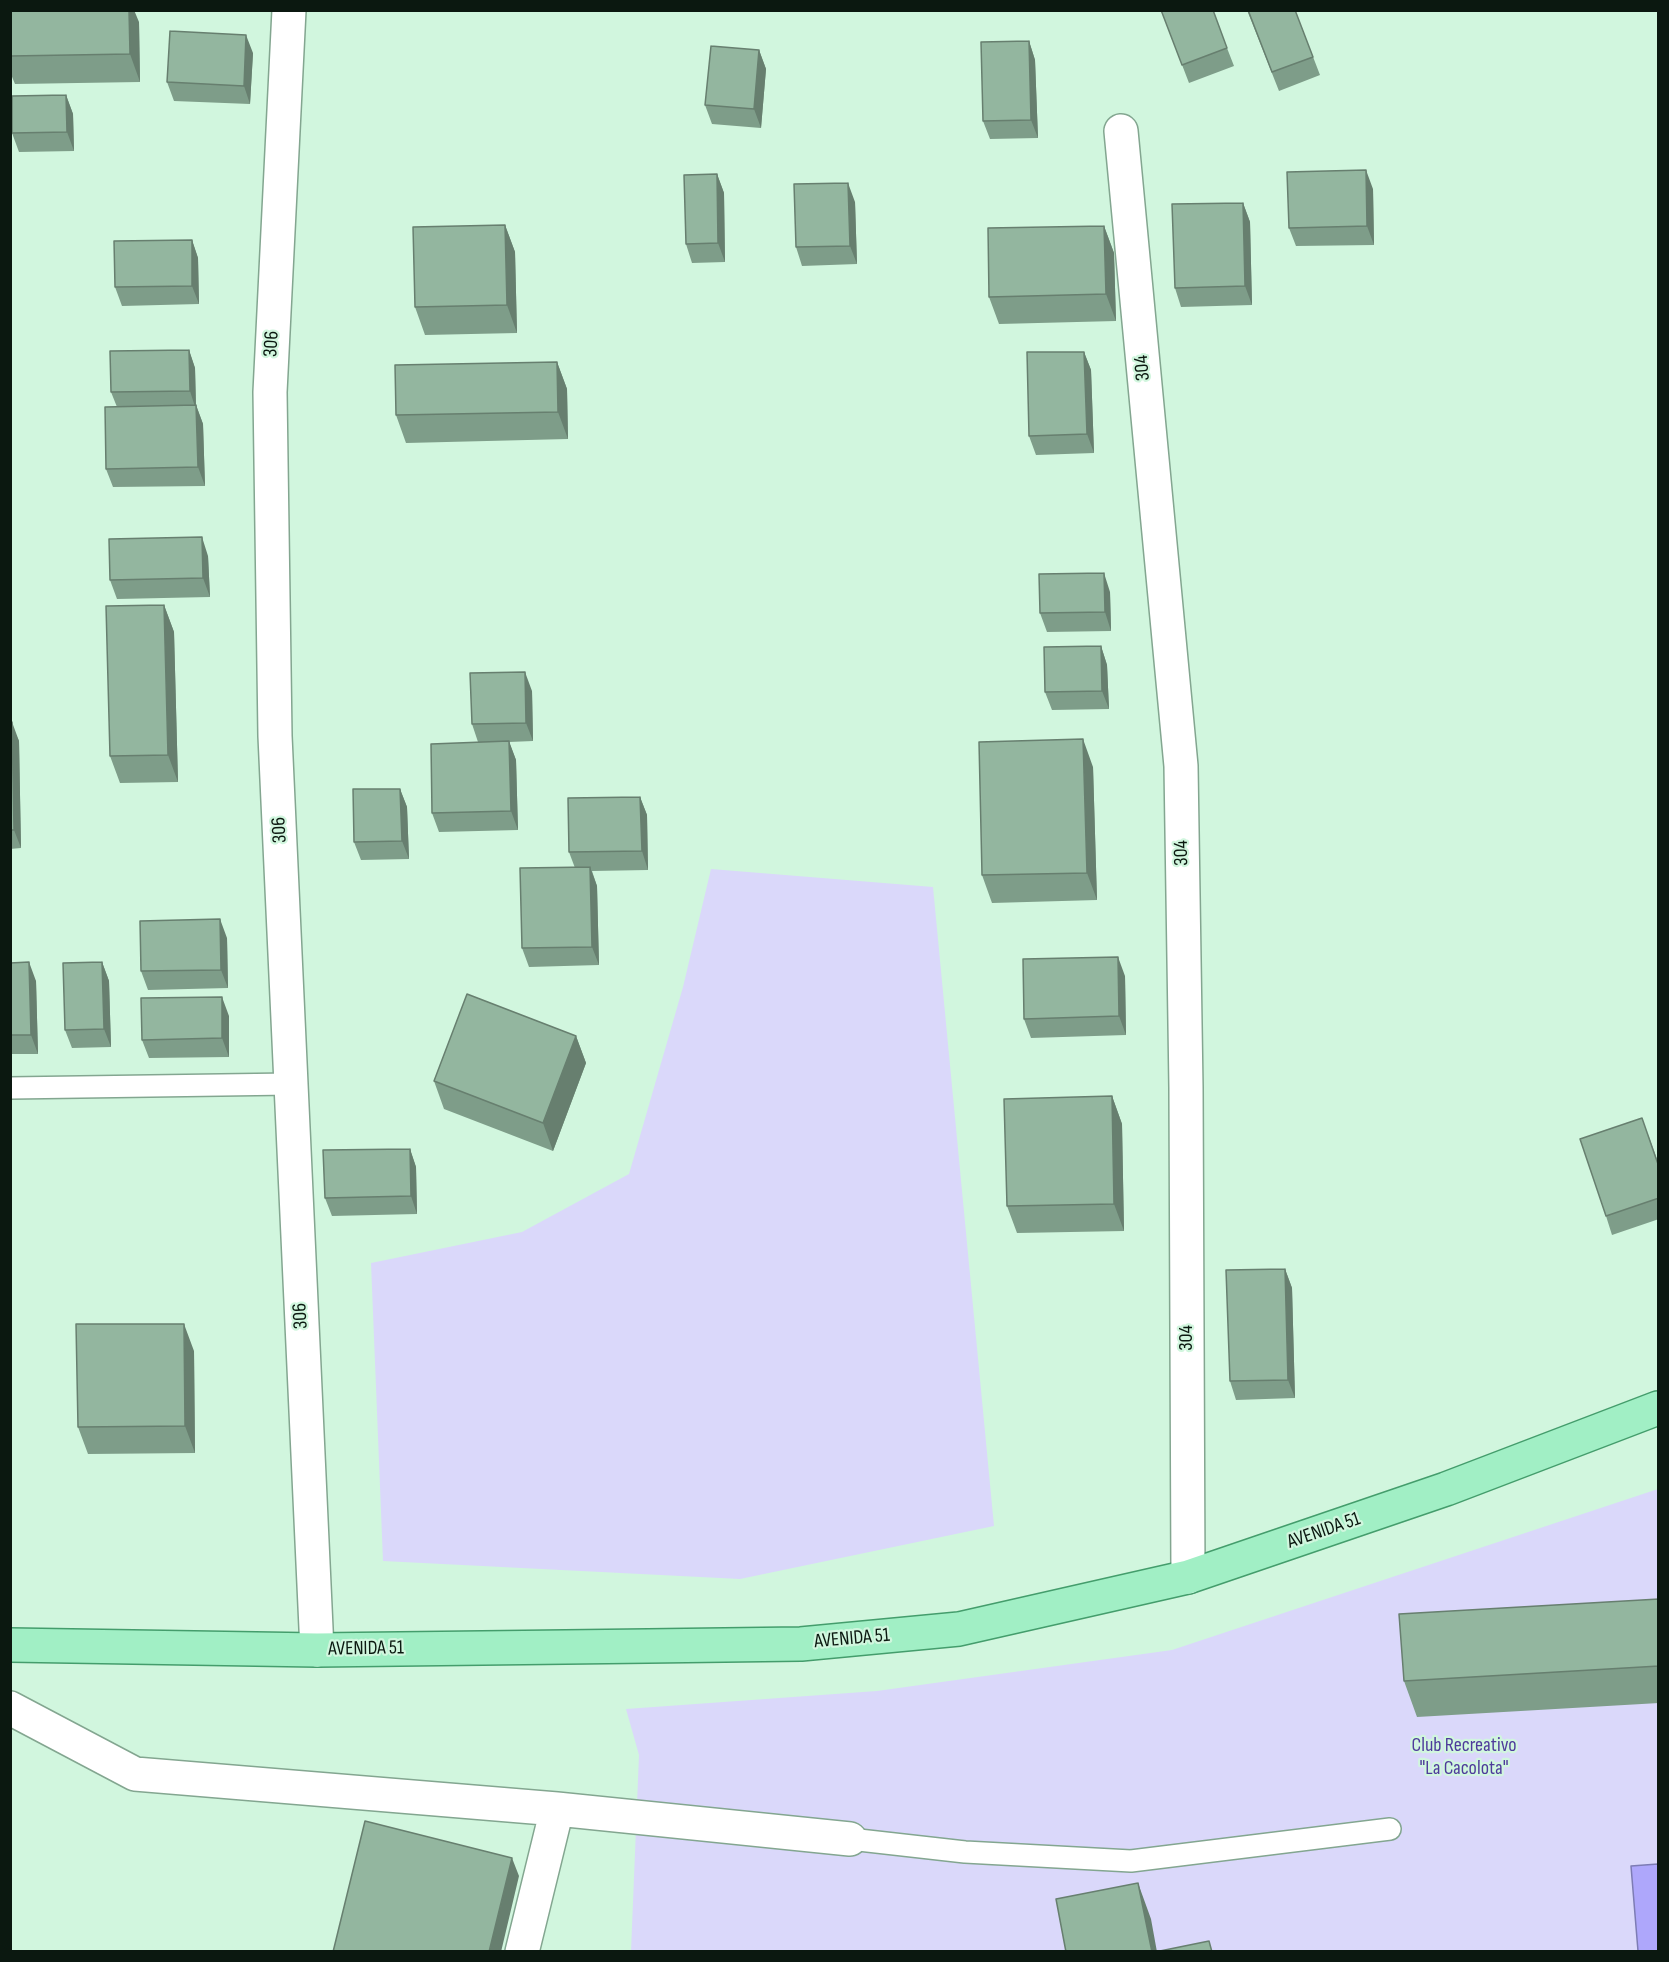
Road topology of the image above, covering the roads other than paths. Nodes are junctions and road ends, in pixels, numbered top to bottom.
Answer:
1 (289, 10) edge
2 (1121, 131) dead end
3 (291, 1084) junction
4 (10, 1088) edge
5 (1659, 1408) edge
6 (1188, 1576) junction
7 (10, 1645) edge
8 (317, 1650) junction
9 (10, 1708) edge
10 (557, 1809) junction
11 (1390, 1829) dead end
12 (850, 1839) joint
13 (522, 1952) edge

1 - 3 street, 306
2 - 6 street, 304
3 - 4 lane
3 - 8 street, 306
5 - 6 main road, AVENIDA 51
6 - 8 main road, AVENIDA 51
7 - 8 main road, AVENIDA 51
9 - 10 street
10 - 12 street
10 - 13 street
11 - 12 lane

